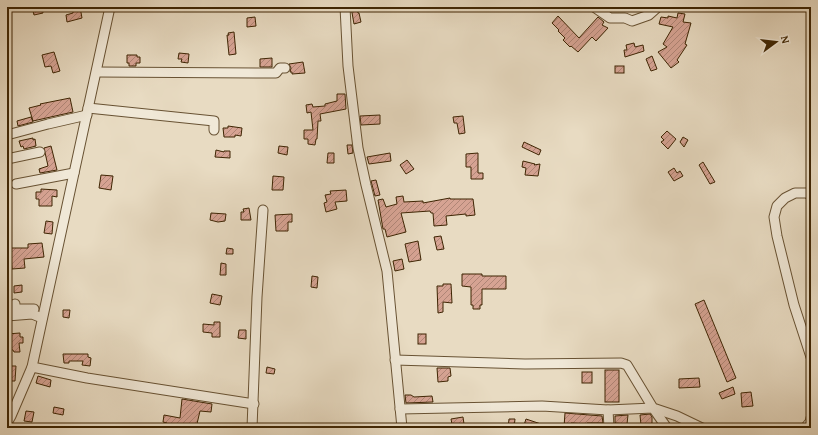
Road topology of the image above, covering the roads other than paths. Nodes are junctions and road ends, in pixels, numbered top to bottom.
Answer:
1 (110, 7) edge
2 (345, 7) edge
3 (594, 7) edge
4 (658, 7) edge
5 (285, 68) dead end
6 (97, 72) junction
7 (87, 112) junction
8 (214, 130) dead end
9 (7, 135) edge
10 (40, 152) dead end
11 (7, 159) edge
12 (74, 173) junction
13 (16, 184) dead end
14 (810, 193) edge
15 (263, 210) dead end
16 (15, 304) dead end
17 (43, 315) junction
18 (7, 316) edge
19 (811, 357) edge
20 (395, 360) junction
21 (32, 367) junction
22 (254, 404) junction
23 (653, 408) junction
24 (400, 409) junction
25 (608, 410) junction
26 (811, 418) edge
27 (7, 423) edge
28 (252, 428) edge
29 (402, 428) edge
30 (609, 428) edge
31 (667, 428) edge
32 (702, 428) edge
33 (805, 428) edge

1 - 6 street
2 - 20 street
3 - 4 street
5 - 6 street
6 - 7 street
7 - 8 street
7 - 9 street
7 - 12 street
10 - 11 street
12 - 13 street
12 - 17 street
14 - 19 street
15 - 22 street
16 - 17 street
17 - 18 street
17 - 21 street
20 - 23 street
20 - 24 street
21 - 22 street
21 - 27 street
22 - 28 street
23 - 25 street
23 - 31 street
23 - 32 street
24 - 25 street
24 - 29 street
25 - 30 street
26 - 33 street

